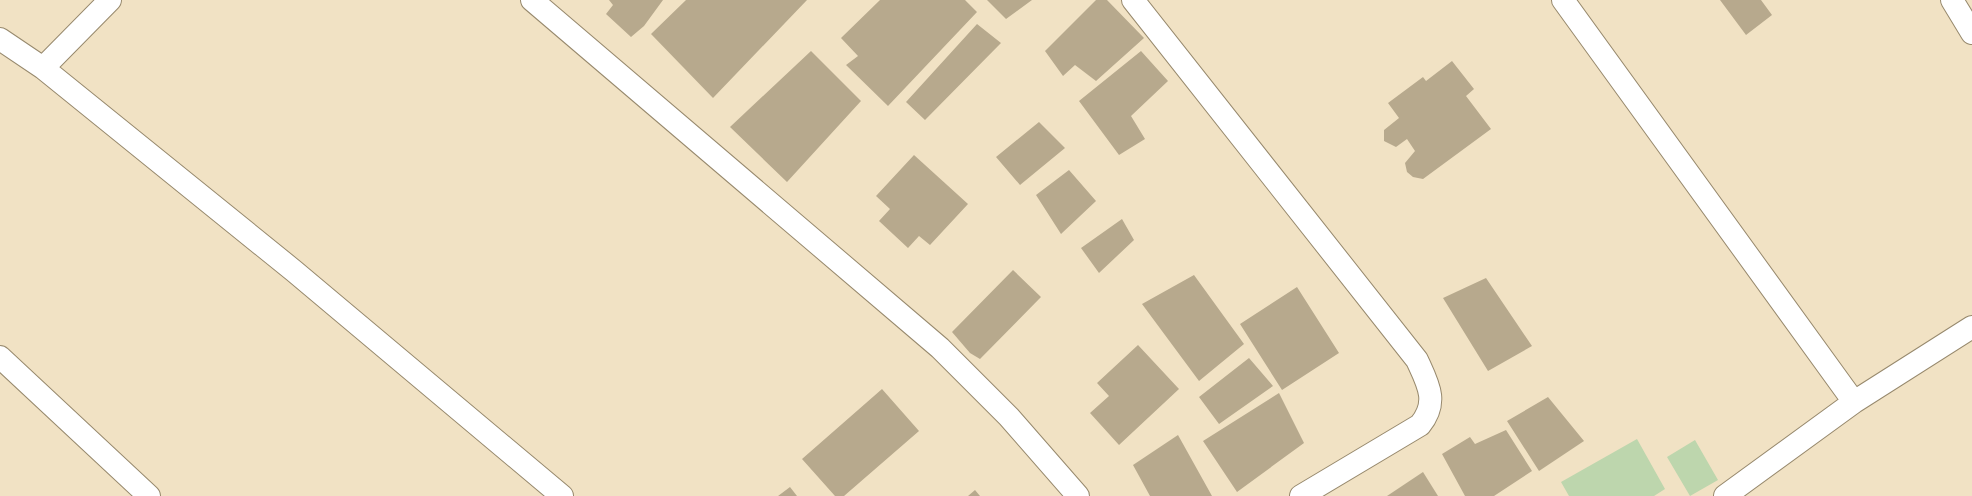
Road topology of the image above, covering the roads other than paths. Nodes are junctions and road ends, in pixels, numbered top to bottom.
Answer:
1 (110, 0) edge
2 (532, 0) edge
3 (1133, 0) edge
4 (1563, 0) edge
5 (1952, 0) edge
6 (1972, 33) edge
7 (0, 40) edge
8 (43, 68) junction
9 (1972, 327) edge
10 (0, 357) edge
11 (1854, 402) junction
12 (149, 496) edge
13 (562, 496) edge
14 (1078, 496) edge
15 (1301, 496) edge
16 (1725, 496) edge

1 - 8 street
2 - 14 street
3 - 15 street
4 - 11 street
5 - 6 street
7 - 8 street
8 - 13 street
9 - 11 street
10 - 12 street
11 - 16 street

